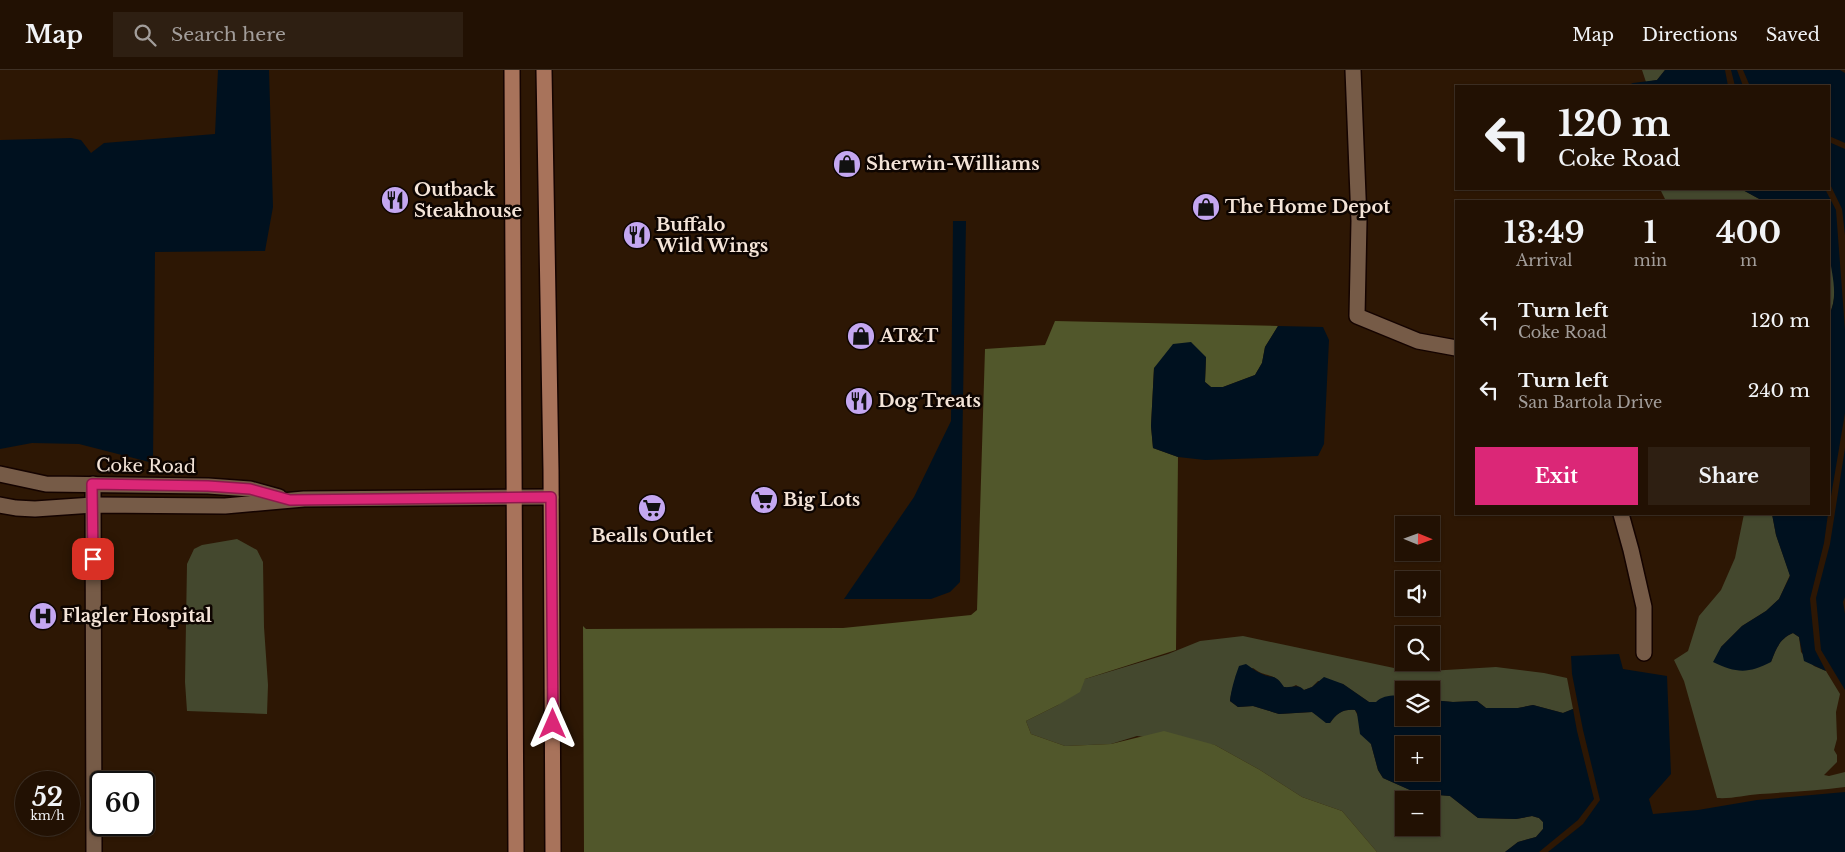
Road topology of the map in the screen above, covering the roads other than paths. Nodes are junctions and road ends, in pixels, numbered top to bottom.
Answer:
1 (512, 70) edge
2 (544, 70) edge
3 (1354, 70) edge
4 (1455, 348) edge
5 (0, 474) edge
6 (92, 484) junction
7 (551, 497) junction
8 (515, 498) junction
9 (290, 500) junction
10 (0, 505) edge
11 (93, 505) junction
12 (1622, 515) edge
13 (1644, 653) dead end
14 (94, 852) edge
15 (516, 852) edge
16 (553, 852) edge

1 - 8 main road
2 - 7 main road
3 - 4 street
5 - 6 street, Coke Road
6 - 9 street, Coke Road
6 - 11 street
7 - 8 street, Coke Road
7 - 16 main road
8 - 9 street, Coke Road
8 - 15 main road
9 - 11 street, Coke Road
10 - 11 street, Coke Road
11 - 14 street
12 - 13 street

